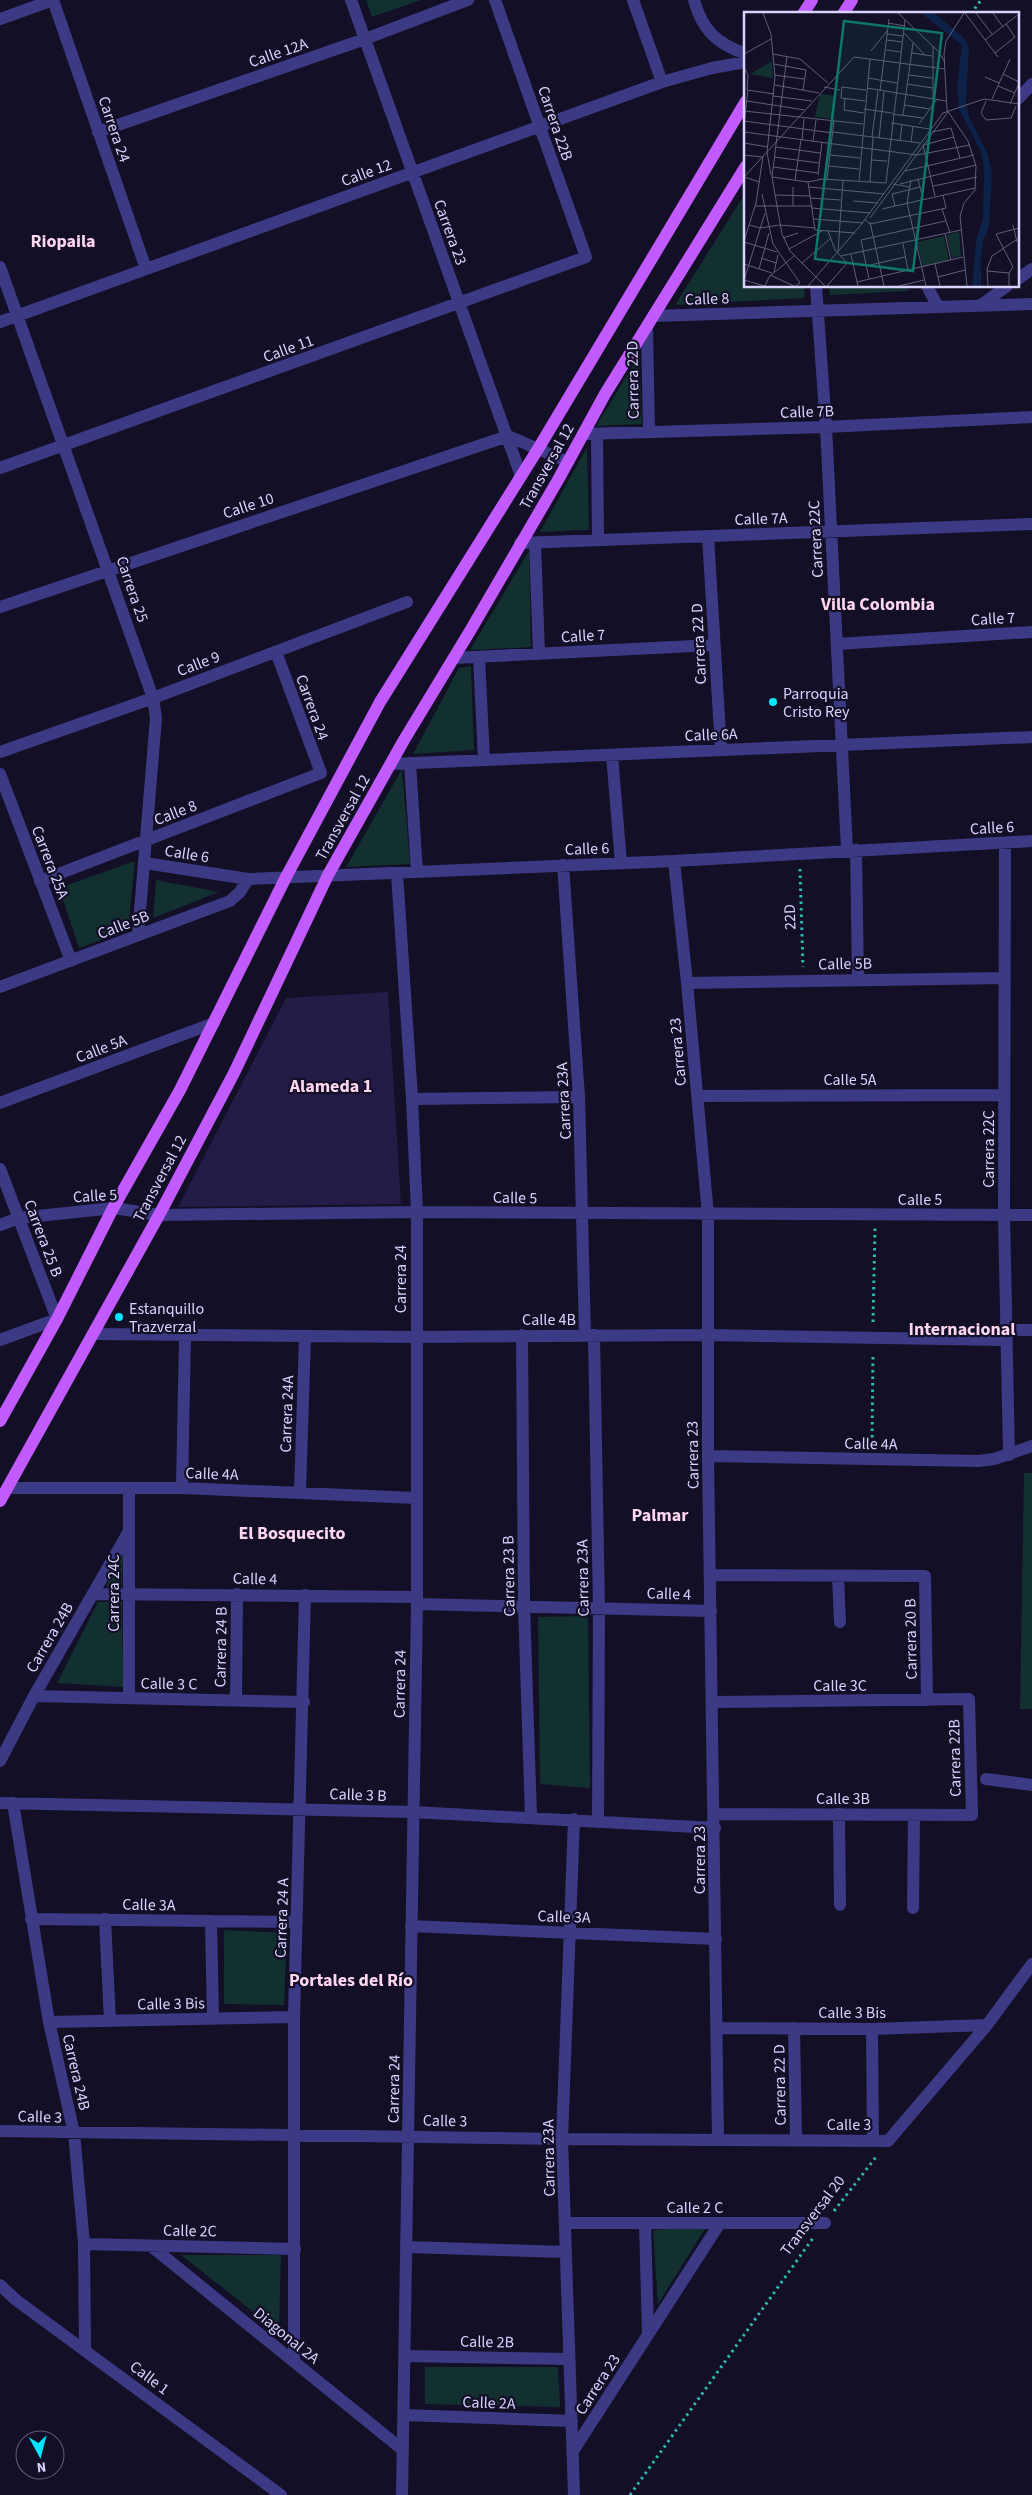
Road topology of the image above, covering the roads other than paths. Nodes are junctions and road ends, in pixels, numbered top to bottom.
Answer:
1 (53, 0) edge
2 (351, 0) edge
3 (468, 0) edge
4 (495, 0) edge
5 (633, 0) edge
6 (694, 0) edge
7 (812, 0) edge
8 (852, 0) edge
9 (804, 12) edge
10 (844, 12) edge
11 (0, 19) edge
12 (365, 39) junction
13 (744, 53) edge
14 (744, 62) edge
15 (662, 82) junction
16 (1032, 84) edge
17 (1020, 97) edge
18 (744, 104) edge
19 (540, 127) junction
20 (98, 132) junction
21 (744, 169) edge
22 (412, 172) junction
23 (586, 258) joint
24 (0, 266) edge
25 (146, 269) junction
26 (1032, 269) edge
27 (1020, 278) edge
28 (816, 288) edge
29 (928, 288) edge
30 (1004, 288) edge
31 (460, 304) junction
32 (1032, 304) edge
33 (980, 305) junction
34 (938, 306) junction
35 (818, 310) junction
36 (18, 315) junction
37 (650, 321) junction
38 (0, 322) edge
39 (1032, 417) edge
40 (826, 427) junction
41 (649, 432) junction
42 (583, 434) junction
43 (597, 434) junction
44 (508, 436) junction
45 (64, 445) junction
46 (538, 448) junction
47 (568, 462) junction
48 (0, 468) edge
49 (520, 476) junction
50 (1032, 524) edge
51 (831, 532) junction
52 (708, 536) junction
53 (598, 540) junction
54 (520, 543) junction
55 (534, 543) junction
56 (108, 569) junction
57 (407, 602) dead end
58 (0, 607) edge
59 (1032, 632) edge
60 (837, 644) junction
61 (714, 645) junction
62 (276, 652) junction
63 (540, 654) junction
64 (479, 657) junction
65 (454, 658) junction
66 (154, 698) junction
67 (1032, 737) edge
68 (842, 745) junction
69 (721, 750) junction
70 (0, 752) edge
71 (612, 755) junction
72 (484, 760) junction
73 (410, 763) junction
74 (391, 764) junction
75 (321, 773) joint
76 (0, 774) edge
77 (148, 840) junction
78 (1032, 841) edge
79 (1005, 842) junction
80 (851, 850) junction
81 (674, 861) junction
82 (145, 863) junction
83 (621, 863) junction
84 (563, 865) junction
85 (417, 872) junction
86 (398, 873) junction
87 (328, 875) junction
88 (286, 877) junction
89 (248, 879) junction
90 (40, 881) junction
91 (138, 935) junction
92 (71, 961) junction
93 (1004, 978) junction
94 (858, 979) junction
95 (687, 984) junction
96 (0, 987) edge
97 (214, 1023) junction
98 (1004, 1095) junction
99 (697, 1096) junction
100 (580, 1097) junction
101 (412, 1099) junction
102 (0, 1104) edge
103 (0, 1169) edge
104 (114, 1208) junction
105 (417, 1212) junction
106 (584, 1214) junction
107 (159, 1215) junction
108 (708, 1215) junction
109 (1004, 1215) junction
110 (1032, 1215) edge
111 (19, 1218) junction
112 (0, 1225) edge
113 (57, 1319) junction
114 (1032, 1330) edge
115 (92, 1334) junction
116 (589, 1335) junction
117 (708, 1335) junction
118 (1005, 1335) junction
119 (185, 1336) junction
120 (522, 1336) junction
121 (305, 1337) junction
122 (416, 1337) junction
123 (0, 1340) edge
124 (0, 1421) edge
125 (1032, 1446) edge
126 (1009, 1455) junction
127 (708, 1456) junction
128 (7, 1488) junction
129 (129, 1488) junction
130 (182, 1488) junction
131 (300, 1492) junction
132 (416, 1498) junction
133 (0, 1500) edge
134 (129, 1531) junction
135 (710, 1575) junction
136 (838, 1576) junction
137 (925, 1576) joint
138 (93, 1594) junction
139 (129, 1594) junction
140 (237, 1594) junction
141 (305, 1595) junction
142 (417, 1601) junction
143 (524, 1605) junction
144 (599, 1608) junction
145 (710, 1611) junction
146 (840, 1622) dead end
147 (34, 1696) junction
148 (130, 1698) junction
149 (236, 1700) junction
150 (927, 1700) junction
151 (969, 1700) joint
152 (304, 1702) junction
153 (712, 1702) junction
154 (0, 1760) edge
155 (986, 1779) dead end
156 (1032, 1785) edge
157 (0, 1803) edge
158 (13, 1803) junction
159 (300, 1809) junction
160 (413, 1812) junction
161 (715, 1814) junction
162 (839, 1814) junction
163 (914, 1815) junction
164 (972, 1815) joint
165 (531, 1817) junction
166 (574, 1819) junction
167 (598, 1821) junction
168 (715, 1828) junction
169 (840, 1905) dead end
170 (913, 1908) dead end
171 (31, 1919) junction
172 (105, 1919) junction
173 (211, 1920) junction
174 (297, 1922) junction
175 (411, 1926) junction
176 (569, 1933) junction
177 (716, 1939) junction
178 (1032, 1964) edge
179 (294, 2017) junction
180 (213, 2019) junction
181 (110, 2021) junction
182 (49, 2022) junction
183 (987, 2025) junction
184 (718, 2028) junction
185 (794, 2028) junction
186 (872, 2029) junction
187 (0, 2131) edge
188 (74, 2133) junction
189 (294, 2134) junction
190 (408, 2136) junction
191 (562, 2139) junction
192 (718, 2140) junction
193 (796, 2140) junction
194 (873, 2141) junction
195 (825, 2222) road end
196 (566, 2223) junction
197 (648, 2223) junction
198 (720, 2223) junction
199 (84, 2244) junction
200 (150, 2246) junction
201 (406, 2247) junction
202 (295, 2249) junction
203 (566, 2252) junction
204 (0, 2285) edge
205 (648, 2334) junction
206 (85, 2349) junction
207 (405, 2356) junction
208 (569, 2359) junction
209 (294, 2361) junction
210 (404, 2415) junction
211 (572, 2421) junction
212 (403, 2450) junction
213 (573, 2451) junction
214 (281, 2495) edge
215 (402, 2495) edge
216 (574, 2495) edge

1 - 11 street
1 - 20 street, Carrera 24
2 - 12 street, Carrera 23
3 - 12 street, Calle 12A
4 - 19 street, Carrera 22B
5 - 15 street
6 - 13 street
7 - 9 main road
8 - 10 main road
12 - 20 street, Calle 12A
12 - 22 street, Carrera 23
14 - 15 street, Calle 12
15 - 19 street, Calle 12
16 - 17 street
18 - 46 main road, Transversal 12
19 - 22 street, Calle 12
19 - 23 street, Carrera 22B
20 - 25 street, Carrera 24
21 - 37 main road, Transversal 12
22 - 25 street, Calle 12
22 - 31 street, Carrera 23
23 - 31 street, Calle 11
24 - 36 street, Carrera 25
25 - 36 street, Calle 12
26 - 27 street
28 - 35 street, Carrera 22C
29 - 34 street
30 - 33 street
31 - 44 street, Carrera 23
31 - 45 street, Calle 11
32 - 33 street, Calle 8
33 - 34 street, Calle 8
34 - 35 street, Calle 8
35 - 37 street, Calle 8
35 - 40 street, Carrera 22C
36 - 38 street, Calle 12
36 - 45 street, Carrera 25
37 - 41 street, Carrera 22D
37 - 42 main road, Transversal 12
39 - 40 street, Calle 7B
40 - 41 street, Calle 7B
40 - 51 street, Carrera 22C
41 - 43 street, Calle 7B
42 - 43 street, Calle 7B
42 - 47 main road, Transversal 12
43 - 53 street
44 - 46 street
44 - 49 street, Carrera 23
44 - 56 street, Calle 10
45 - 48 street, Calle 11
45 - 56 street, Carrera 25
46 - 47 street
46 - 49 main road, Transversal 12
47 - 54 main road, Transversal 12
49 - 88 main road, Transversal 12
50 - 51 street, Calle 7A
51 - 52 street, Calle 7A
51 - 60 street, Carrera 22C
52 - 53 street, Calle 7A
52 - 61 street, Carrera 22 D
53 - 55 street, Calle 7A
54 - 55 street, Calle 7A
54 - 65 main road, Transversal 12
55 - 63 street
56 - 58 street, Calle 10
56 - 66 street, Carrera 25
57 - 62 street, Calle 9
59 - 60 street, Calle 7
60 - 68 street, Carrera 22C
61 - 63 street, Calle 7
61 - 69 street, Carrera 22 D
62 - 66 street, Calle 9
62 - 75 street, Carrera 24
63 - 64 street, Calle 7
64 - 65 street, Calle 7
64 - 72 street
65 - 74 main road, Transversal 12
66 - 70 street, Calle 9
66 - 77 street, Carrera 25
67 - 68 street, Calle 6A
68 - 69 street, Calle 6A
68 - 80 street, Carrera 22C
69 - 71 street, Calle 6A
71 - 72 street, Calle 6A
71 - 83 street
72 - 73 street, Calle 6A
73 - 74 street, Calle 6A
73 - 85 street
74 - 87 main road, Transversal 12
75 - 77 street, Calle 8
76 - 90 street, Carrera 25A
77 - 82 street, Carrera 25
77 - 90 street, Calle 8
78 - 79 street, Calle 6
79 - 80 street, Calle 6
79 - 93 street, Carrera 22C
80 - 81 street, Calle 6
80 - 94 street, Carrera 22C
81 - 83 street, Calle 6
81 - 95 street, Carrera 23
82 - 89 street, Calle 6
82 - 91 street, Carrera 25
83 - 84 street, Calle 6
84 - 85 street, Calle 6
84 - 100 street, Carrera 23A
85 - 86 street, Calle 6
86 - 87 street, Calle 6
86 - 101 street, Carrera 24
87 - 88 street, Calle 6
87 - 107 main road, Transversal 12
88 - 89 street, Calle 6
88 - 97 main road, Transversal 12
89 - 91 street, Calle 5B
90 - 92 street, Carrera 25A
91 - 92 street, Calle 5B
92 - 96 street, Calle 5B
93 - 94 street, Calle 5B
93 - 98 street, Carrera 22C
94 - 95 street, Calle 5B
95 - 99 street, Carrera 23
97 - 102 street, Calle 5A
97 - 104 main road, Transversal 12
98 - 99 street, Calle 5A
98 - 109 street, Carrera 22C
99 - 108 street, Carrera 23
100 - 101 street
100 - 106 street, Carrera 23A
101 - 105 street, Carrera 24
103 - 111 street, Carrera 25 B
104 - 107 street, Calle 5
104 - 111 street, Calle 5
104 - 113 main road, Transversal 12
105 - 106 street, Calle 5
105 - 107 street, Calle 5
105 - 122 street, Carrera 24
106 - 108 street, Calle 5
106 - 116 street, Carrera 23A
107 - 115 main road, Transversal 12
108 - 109 street, Calle 5
108 - 117 street, Carrera 23
109 - 110 street, Calle 5
109 - 118 street, Carrera 22C
111 - 112 street, Calle 5
111 - 113 street, Carrera 25 B
113 - 123 street
113 - 124 main road, Transversal 12
114 - 118 street, Calle 4B
115 - 119 street, Calle 4B
115 - 128 main road, Transversal 12
116 - 117 street, Calle 4B
116 - 120 street, Calle 4B
116 - 144 street, Carrera 23A
117 - 118 street, Calle 4B
117 - 127 street, Carrera 23
118 - 126 street, Carrera 22C
119 - 121 street, Calle 4B
119 - 130 street
120 - 122 street, Calle 4B
120 - 143 street, Carrera 23 B
121 - 122 street, Calle 4B
121 - 131 street, Carrera 24A
122 - 132 street, Carrera 24
125 - 126 street, Calle 4A
126 - 127 street, Calle 4A
127 - 135 street, Carrera 23
128 - 129 street, Calle 4A
128 - 133 main road, Transversal 12
129 - 130 street, Calle 4A
129 - 134 street, Carrera 24C
130 - 131 street, Calle 4A
131 - 132 street, Calle 4A
132 - 142 street, Carrera 24
134 - 138 street, Carrera 24B
134 - 139 street, Carrera 24C
135 - 136 street, Calle 4
135 - 145 street, Carrera 23
136 - 137 street, Calle 4
136 - 146 street
137 - 150 street, Carrera 20 B
138 - 139 street, Calle 4
138 - 147 street, Carrera 24B
139 - 140 street, Calle 4
139 - 148 street, Carrera 24C
140 - 141 street, Calle 4
140 - 149 street, Carrera 24 B
141 - 142 street, Calle 4
141 - 152 street, Carrera 24 A
142 - 143 street, Calle 4
142 - 160 street, Carrera 24
143 - 144 street, Calle 4
143 - 165 street, Carrera 23 B
144 - 145 street, Calle 4
144 - 167 street, Carrera 23A
145 - 153 street, Carrera 23
147 - 148 street, Calle 3 C
147 - 154 street, Carrera 24B
148 - 149 street, Calle 3 C
149 - 152 street, Calle 3 C
150 - 151 street, Calle 3C
150 - 153 street, Calle 3C
151 - 164 street, Carrera 22B
152 - 159 street, Carrera 24 A
153 - 161 street, Carrera 23
155 - 156 street
157 - 158 street, Calle 3 B
158 - 159 street, Calle 3 B
158 - 171 street, Carrera 24B
159 - 160 street, Calle 3 B
159 - 174 street, Carrera 24 A
160 - 165 street, Calle 3 B
160 - 175 street, Carrera 24
161 - 162 street, Calle 3B
161 - 168 street, Carrera 23
162 - 163 street, Calle 3B
162 - 169 street
163 - 164 street, Calle 3B
163 - 170 street
165 - 166 street, Calle 3 B
166 - 167 street, Calle 3 B
166 - 176 street, Carrera 23A
167 - 168 street, Calle 3 B
168 - 177 street, Carrera 23
171 - 172 street, Calle 3A
171 - 182 street, Carrera 24B
172 - 173 street, Calle 3A
172 - 181 street
173 - 174 street, Calle 3A
173 - 180 street
174 - 179 street, Carrera 24 A
175 - 176 street, Calle 3A
175 - 190 street, Carrera 24
176 - 177 street, Calle 3A
176 - 191 street, Carrera 23A
177 - 184 street, Carrera 23
178 - 183 street
179 - 180 street, Calle 3 Bis
179 - 189 street, Carrera 24 A
180 - 181 street, Calle 3 Bis
181 - 182 street, Calle 3 Bis
182 - 188 street, Carrera 24B
183 - 186 street, Calle 3 Bis
183 - 194 street, Calle 3
184 - 185 street, Calle 3 Bis
184 - 192 street, Carrera 23
185 - 186 street, Calle 3 Bis
185 - 193 street, Carrera 22 D
186 - 194 street
187 - 188 street, Calle 3
188 - 189 street, Calle 3
188 - 199 street, Carrera 24B
189 - 190 street, Calle 3
189 - 202 street, Carrera 24 A
190 - 191 street, Calle 3
190 - 201 street, Carrera 24
191 - 192 street, Calle 3
191 - 196 street, Carrera 23A
192 - 193 street, Calle 3
193 - 194 street, Calle 3
195 - 198 street, Calle 2 C
196 - 197 street, Calle 2 C
196 - 203 street, Carrera 23A
197 - 198 street, Calle 2 C
197 - 205 street
198 - 205 street, Carrera 23
199 - 200 street, Calle 2C
199 - 206 street, Carrera 24B
200 - 202 street, Calle 2C
200 - 209 street, Diagonal 2A
201 - 203 street
201 - 207 street, Carrera 24
202 - 209 street, Carrera 24 A
203 - 208 street, Carrera 23A
204 - 206 street, Calle 1
205 - 213 street, Carrera 23
206 - 214 street, Calle 1
207 - 208 street, Calle 2B
207 - 210 street, Carrera 24
208 - 211 street, Carrera 23A
209 - 212 street, Diagonal 2A
210 - 211 street, Calle 2A
210 - 212 street, Carrera 24
211 - 213 street, Carrera 23A
212 - 215 street, Carrera 24
213 - 216 street, Carrera 23A

